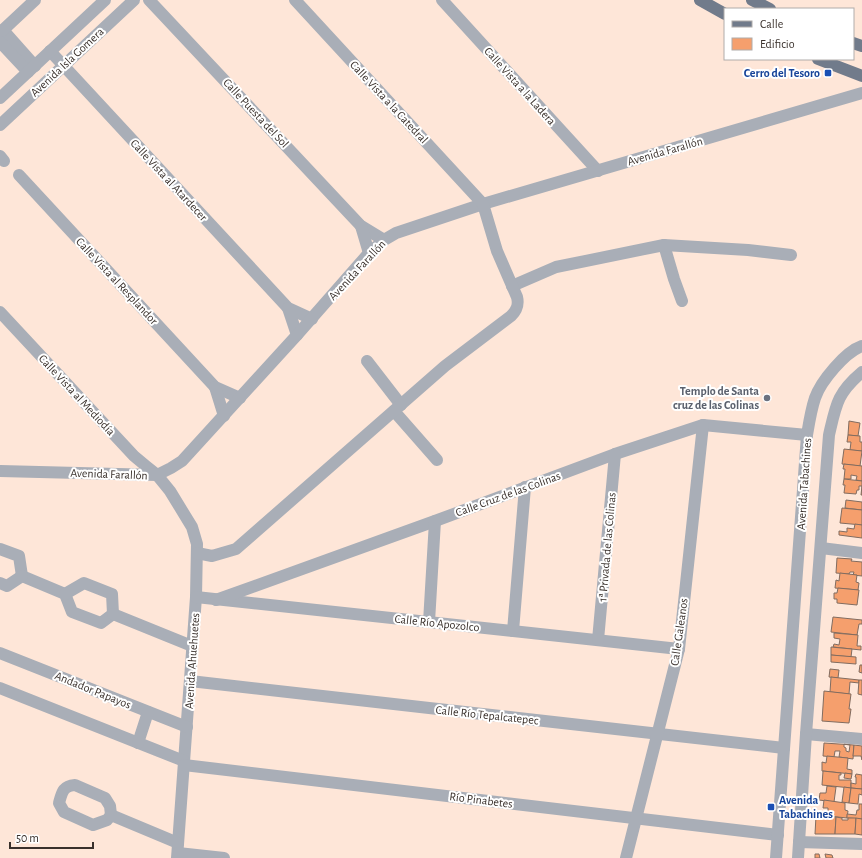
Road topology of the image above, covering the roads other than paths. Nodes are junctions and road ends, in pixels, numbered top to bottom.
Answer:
1 (35, 0) edge
2 (105, 0) edge
3 (134, 0) edge
4 (295, 0) edge
5 (442, 0) edge
6 (700, 0) edge
7 (752, 0) edge
8 (148, 1) edge
9 (768, 8) edge
10 (724, 13) edge
11 (1, 34) edge
12 (50, 51) junction
13 (821, 60) edge
14 (64, 66) junction
15 (31, 69) junction
16 (862, 76) edge
17 (862, 93) edge
18 (0, 98) edge
19 (0, 125) edge
20 (598, 171) junction
21 (19, 175) dead end
22 (483, 204) junction
23 (361, 226) junction
24 (384, 240) junction
25 (664, 245) junction
26 (369, 254) junction
27 (791, 255) dead end
28 (512, 286) junction
29 (682, 301) dead end
30 (288, 308) junction
31 (0, 312) edge
32 (312, 319) junction
33 (297, 335) junction
34 (862, 346) edge
35 (367, 361) dead end
36 (862, 372) edge
37 (215, 387) junction
38 (240, 398) junction
39 (397, 408) junction
40 (224, 416) junction
41 (703, 426) junction
42 (807, 435) junction
43 (615, 454) junction
44 (437, 460) dead end
45 (0, 471) edge
46 (157, 475) junction
47 (525, 487) junction
48 (435, 521) junction
49 (820, 548) junction
50 (0, 549) edge
51 (197, 553) junction
52 (862, 553) edge
53 (22, 576) junction
54 (0, 583) edge
55 (65, 594) junction
56 (196, 597) junction
57 (216, 600) junction
58 (113, 614) junction
59 (430, 622) junction
60 (513, 631) junction
61 (598, 640) junction
62 (192, 646) junction
63 (679, 649) junction
64 (0, 653) edge
65 (190, 681) junction
66 (0, 688) edge
67 (148, 712) junction
68 (187, 728) junction
69 (657, 734) junction
70 (806, 734) junction
71 (862, 739) edge
72 (138, 743) junction
73 (784, 748) junction
74 (184, 763) junction
75 (111, 815) dead end
76 (636, 818) junction
77 (778, 835) junction
78 (799, 842) junction
79 (862, 844) edge
80 (178, 851) edge
81 (224, 858) edge
82 (626, 858) edge
83 (776, 858) edge
84 (798, 858) edge

1 - 11 street
2 - 12 street, Avenida Isla Gomera
3 - 14 street, Avenida Isla Gomera
4 - 22 street, Calle Vista a la Catedral
5 - 20 street, Calle Vista a la Ladera
6 - 10 main road
7 - 9 main road
8 - 23 street, Calle Puesta del Sol
11 - 15 street
12 - 14 street, Calle Vista al Atardecer
12 - 15 street, Avenida Isla Gomera
13 - 16 main road
14 - 19 street, Avenida Isla Gomera
14 - 30 street, Calle Vista al Atardecer
15 - 18 street, Avenida Isla Gomera
17 - 20 street, Avenida Farallón
20 - 22 street, Avenida Farallón
21 - 37 street, Calle Vista al Resplandor
22 - 24 street, Avenida Farallón
22 - 28 street
23 - 24 street, Calle Puesta del Sol
23 - 26 street, Calle Puesta del Sol
24 - 26 street, Avenida Farallón
25 - 27 street
25 - 28 street
25 - 29 street
26 - 32 street, Avenida Farallón
28 - 39 street
30 - 32 street, Calle Vista al Atardecer
30 - 33 street, Calle Vista al Atardecer
31 - 46 street, Calle Vista al Mediodía
32 - 33 street, Avenida Farallón
33 - 38 street, Avenida Farallón
34 - 42 street, Avenida Tabachines
35 - 39 street
36 - 49 street, Avenida Tabachines
37 - 38 street, Calle Vista al Resplandor
37 - 40 street, Calle Vista al Resplandor
38 - 40 street, Avenida Farallón
39 - 44 street
39 - 51 street
40 - 46 street, Avenida Farallón
41 - 42 street, Calle Cruz de las Colinas
41 - 43 street, Calle Cruz de las Colinas
41 - 63 street, Calle Galeanos
42 - 73 street, Avenida Tabachines
43 - 47 street, Calle Cruz de las Colinas
43 - 61 street, 1ª Privada de las Colinas
45 - 46 street, Avenida Farallón
46 - 51 street, Avenida Ahuehuetes
47 - 48 street, Calle Cruz de las Colinas
47 - 60 street
48 - 57 street, Calle Cruz de las Colinas
48 - 59 street
49 - 52 street
49 - 70 street, Avenida Tabachines
50 - 53 street
51 - 56 street, Avenida Ahuehuetes
53 - 54 street
53 - 55 street
55 - 58 street
55 - 58 street
56 - 57 street, Calle Río Apozolco
56 - 62 street, Avenida Ahuehuetes
57 - 59 street, Calle Río Apozolco
58 - 62 street
59 - 60 street, Calle Río Apozolco
60 - 61 street, Calle Río Apozolco
61 - 63 street, Calle Río Apozolco
62 - 65 street, Avenida Ahuehuetes
63 - 69 street, Calle Galeanos
64 - 67 street, Andador Papayos
65 - 68 street, Avenida Ahuehuetes
65 - 69 street, Calle Río Tepalcatepec
66 - 72 street
67 - 68 street, Andador Papayos
67 - 72 street
68 - 74 street, Avenida Ahuehuetes
69 - 73 street, Calle Río Tepalcatepec
69 - 76 street, Calle Galeanos
70 - 71 street
70 - 78 street, Avenida Tabachines
72 - 74 street
73 - 77 street, Avenida Tabachines
74 - 76 street, Río Pinabetes
74 - 80 street, Avenida Ahuehuetes
75 - 80 street
76 - 77 street, Río Pinabetes
76 - 82 street, Calle Galeanos
77 - 83 street, Avenida Tabachines
78 - 79 street
78 - 84 street, Avenida Tabachines
80 - 81 street

